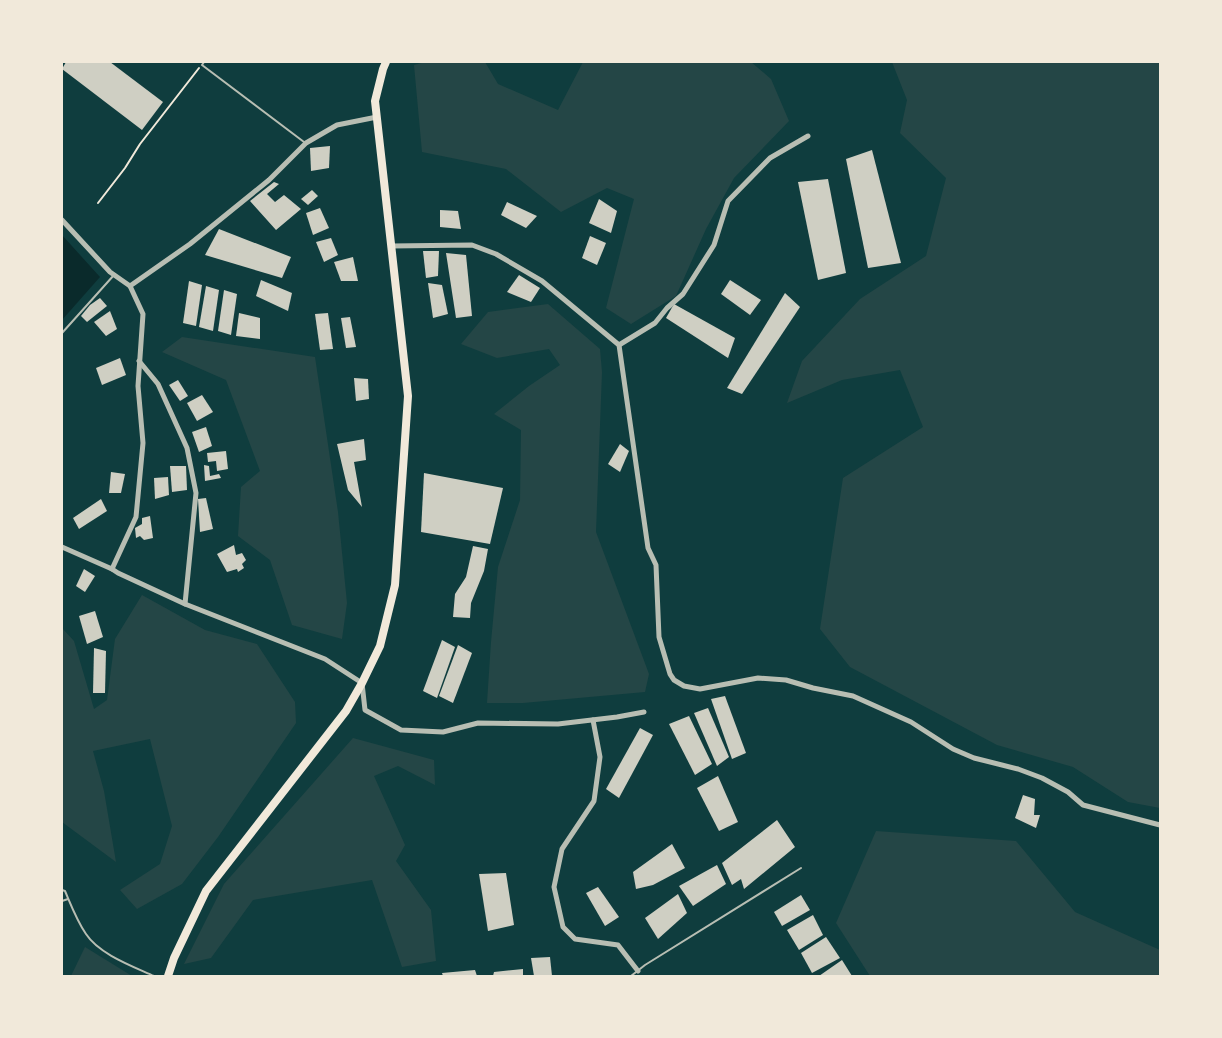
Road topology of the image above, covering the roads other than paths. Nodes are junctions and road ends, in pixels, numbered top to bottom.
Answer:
1 (386, 62) edge
2 (203, 63) edge
3 (377, 117) junction
4 (808, 136) dead end
5 (306, 143) junction
6 (62, 220) edge
7 (391, 246) junction
8 (114, 275) junction
9 (130, 286) junction
10 (62, 333) edge
11 (619, 345) junction
12 (139, 361) junction
13 (62, 547) edge
14 (112, 569) junction
15 (185, 604) junction
16 (362, 683) junction
17 (644, 712) dead end
18 (593, 720) junction
19 (1161, 825) edge
20 (801, 868) dead end
21 (62, 890) edge
22 (68, 899) junction
23 (62, 901) edge
24 (638, 971) junction
25 (154, 976) edge
26 (168, 976) edge
27 (631, 976) edge

1 - 3 main road
2 - 5 lane
3 - 5 street
3 - 7 main road
4 - 11 street
5 - 9 street
6 - 8 street
7 - 11 street
7 - 16 main road
8 - 9 street
8 - 10 lane
9 - 12 street
11 - 19 street
12 - 14 street
12 - 15 street
13 - 14 street
14 - 15 street
15 - 16 street
16 - 18 street
16 - 26 main road
17 - 18 street
18 - 24 street
20 - 24 lane
21 - 22 lane
22 - 23 lane
22 - 25 lane
24 - 27 lane

